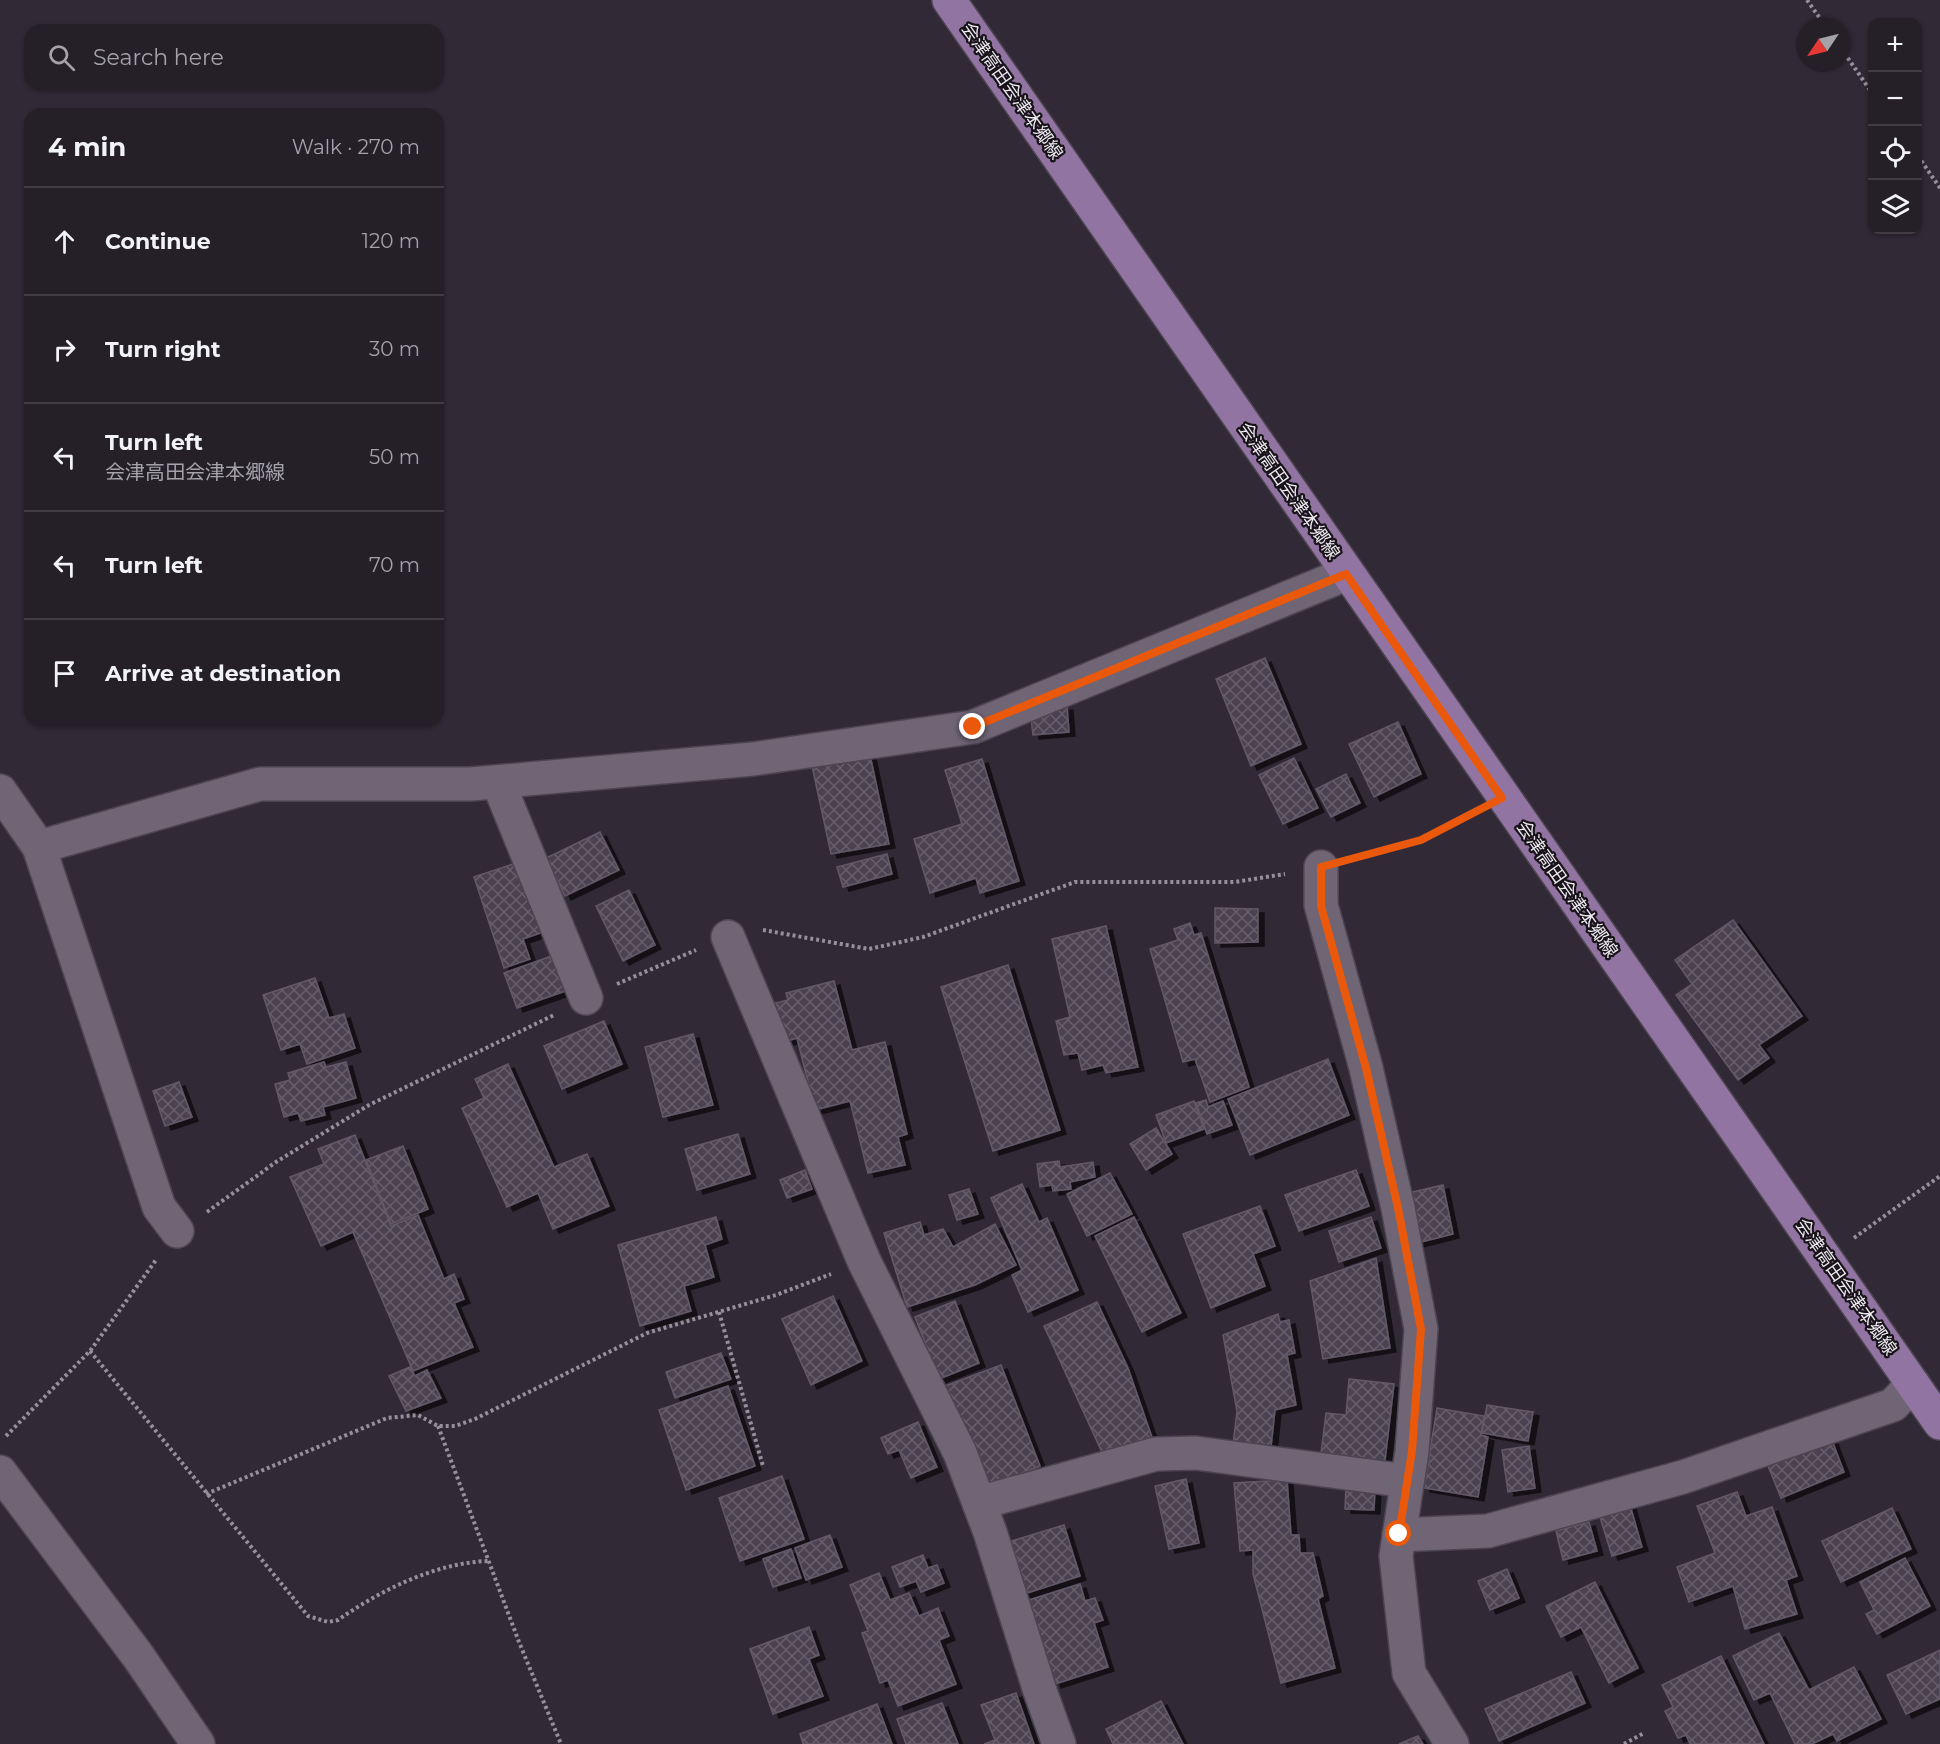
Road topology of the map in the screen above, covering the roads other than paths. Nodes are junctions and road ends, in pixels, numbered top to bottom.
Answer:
1 (949, 0) edge
2 (1346, 574) junction
3 (498, 782) junction
4 (0, 791) edge
5 (39, 847) junction
6 (1321, 867) road end
7 (728, 937) road end
8 (586, 998) road end
9 (177, 1231) road end
10 (1912, 1384) junction
11 (1940, 1423) edge
12 (0, 1472) edge
13 (1407, 1481) junction
14 (979, 1503) junction
15 (1399, 1534) junction
16 (198, 1744) edge
17 (1059, 1744) edge
18 (1452, 1744) edge

1 - 2 main road, 会津高田会津本郷線
2 - 3 street
2 - 10 main road, 会津高田会津本郷線
3 - 5 street
3 - 8 street
4 - 5 street
5 - 9 street
6 - 13 street
7 - 14 street
10 - 11 main road, 会津高田会津本郷線
10 - 15 street
12 - 16 street
13 - 14 street
13 - 15 street
14 - 17 street
15 - 18 street

